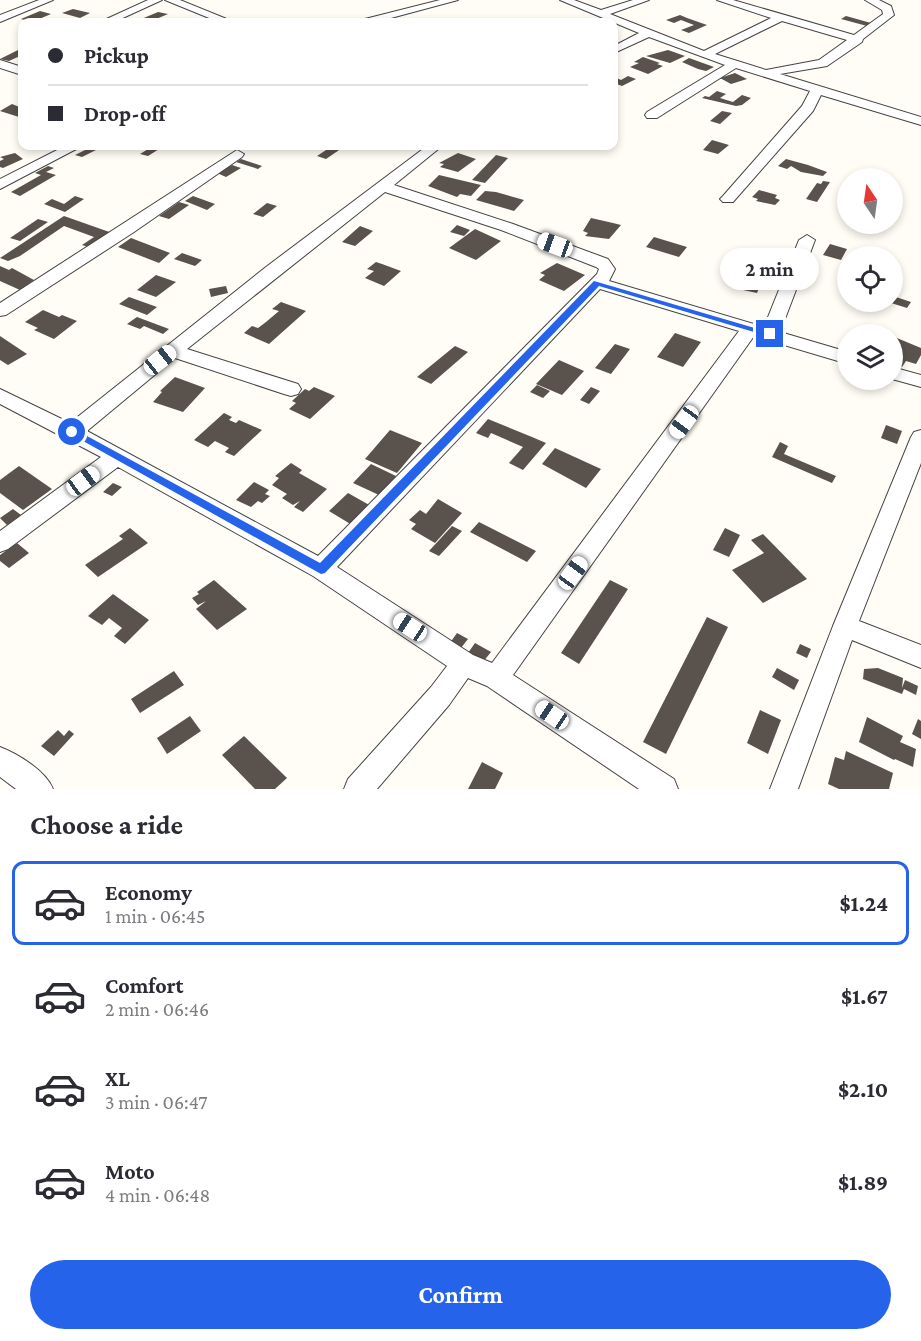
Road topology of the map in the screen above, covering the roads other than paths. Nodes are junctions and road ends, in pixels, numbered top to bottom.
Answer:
1 (48, 0) edge
2 (157, 0) edge
3 (170, 0) edge
4 (453, 0) edge
5 (565, 0) edge
6 (644, 0) edge
7 (722, 0) edge
8 (870, 0) edge
9 (209, 3) dead end
10 (192, 8) junction
11 (600, 14) junction
12 (781, 17) junction
13 (115, 18) edge
14 (215, 18) edge
15 (383, 18) edge
16 (610, 18) edge
17 (0, 19) edge
18 (618, 21) edge
19 (648, 33) junction
20 (858, 40) junction
21 (618, 48) edge
22 (705, 55) junction
23 (735, 64) junction
24 (765, 74) junction
25 (818, 88) junction
26 (652, 115) dead end
27 (921, 121) edge
28 (67, 150) edge
29 (430, 150) edge
30 (237, 154) dead end
31 (0, 185) edge
32 (383, 186) junction
33 (728, 199) dead end
34 (807, 240) dead end
35 (597, 283) junction
36 (0, 311) edge
37 (761, 331) junction
38 (172, 351) junction
39 (837, 355) edge
40 (903, 376) edge
41 (921, 381) edge
42 (291, 389) dead end
43 (0, 396) edge
44 (72, 432) junction
45 (918, 452) edge
46 (116, 457) junction
47 (0, 543) edge
48 (321, 569) junction
49 (845, 626) junction
50 (921, 657) edge
51 (464, 663) junction
52 (496, 678) junction
53 (0, 760) edge
54 (39, 789) edge
55 (358, 789) edge
56 (664, 789) edge
57 (784, 789) edge

1 - 17 street
2 - 13 street
3 - 10 street
4 - 15 street
5 - 11 street
6 - 11 street
7 - 12 street
8 - 20 street
9 - 10 street
10 - 14 street
11 - 16 street
12 - 20 street
12 - 22 street
18 - 19 street
19 - 21 street
19 - 22 street
20 - 24 street
22 - 23 street
23 - 24 street
23 - 26 street
24 - 25 street
25 - 27 street
25 - 33 street
28 - 31 street
29 - 32 street
30 - 36 street
32 - 35 street
32 - 38 street
34 - 37 street
35 - 37 street
35 - 48 street
37 - 39 street
37 - 52 street
38 - 42 street
38 - 44 street
40 - 41 street
43 - 44 street
44 - 46 street
45 - 49 street
46 - 47 street
46 - 48 street
48 - 51 street
49 - 50 street
49 - 57 street
51 - 52 street
51 - 55 street
52 - 56 street
53 - 54 street

